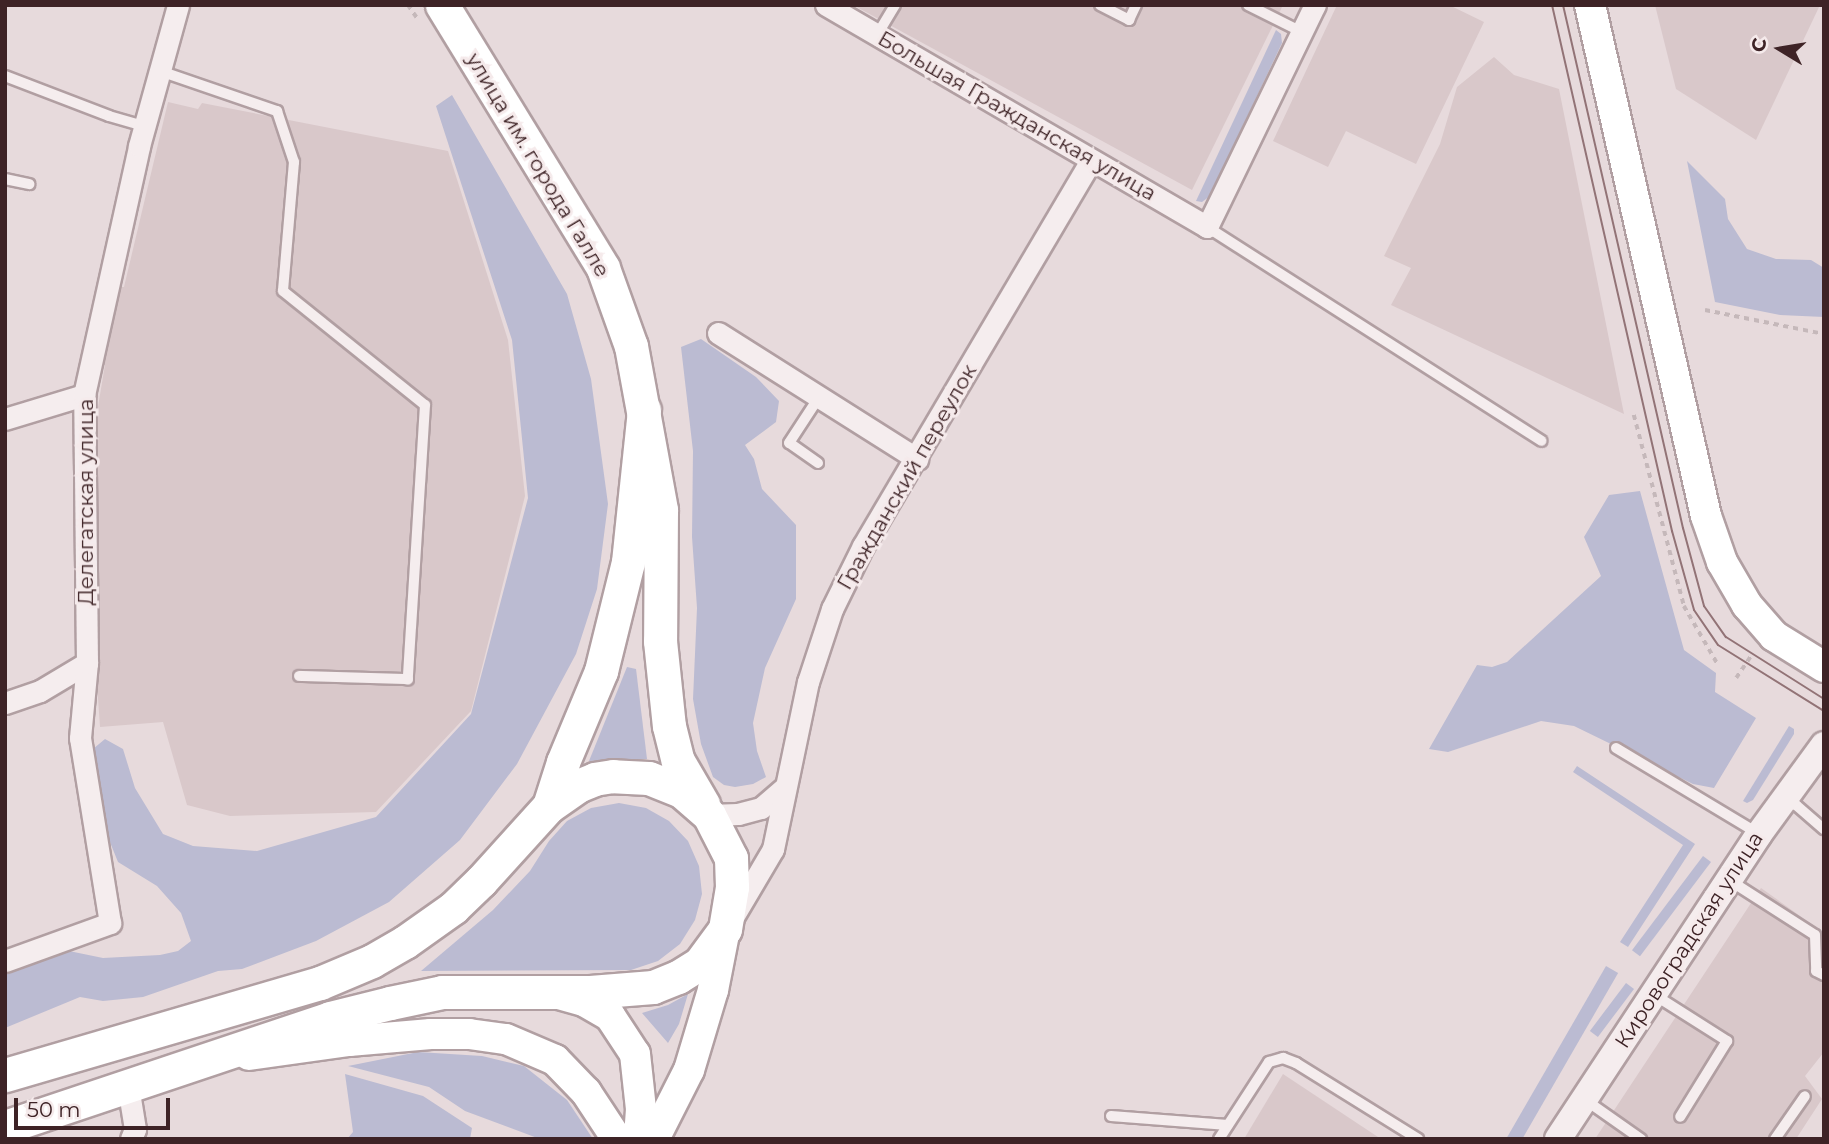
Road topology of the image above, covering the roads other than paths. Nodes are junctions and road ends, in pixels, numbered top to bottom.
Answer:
1 (178, 5) edge
2 (826, 5) edge
3 (895, 5) edge
4 (1100, 5) edge
5 (1136, 5) edge
6 (1315, 5) edge
7 (1590, 5) edge
8 (1250, 6) edge
9 (432, 15) edge
10 (1302, 32) junction
11 (877, 35) junction
12 (160, 71) junction
13 (5, 76) edge
14 (145, 126) junction
15 (1091, 160) junction
16 (5, 179) edge
17 (29, 184) dead end
18 (1207, 227) junction
19 (718, 333) dead end
20 (84, 395) junction
21 (819, 397) junction
22 (644, 410) junction
23 (5, 419) edge
24 (1541, 441) dead end
25 (917, 459) junction
26 (818, 463) dead end
27 (88, 663) junction
28 (1824, 667) edge
29 (299, 676) dead end
30 (5, 703) edge
31 (1824, 745) edge
32 (1616, 748) dead end
33 (784, 788) junction
34 (1784, 799) junction
35 (549, 806) junction
36 (709, 815) junction
37 (1824, 829) edge
38 (1759, 834) junction
39 (1729, 880) junction
40 (725, 929) junction
41 (5, 961) edge
42 (1824, 975) edge
43 (542, 990) junction
44 (1653, 994) junction
45 (210, 1060) junction
46 (5, 1074) edge
47 (128, 1086) junction
48 (1805, 1096) dead end
49 (1584, 1099) junction
50 (1111, 1116) dead end
51 (1680, 1117) dead end
52 (1227, 1125) junction
53 (5, 1127) edge
54 (131, 1139) edge
55 (617, 1139) edge
56 (639, 1139) edge
57 (654, 1139) edge
58 (1219, 1139) edge
59 (1418, 1139) edge
60 (1558, 1139) edge
61 (1642, 1139) edge
62 (1775, 1139) edge

1 - 12 street, Делегатская улица
2 - 11 street, Большая Гражданская улица
3 - 11 lane
4 - 5 lane
6 - 10 street
7 - 28 main road
8 - 10 lane
9 - 22 main road, улица им. города Галле
10 - 18 street
11 - 15 street, Большая Гражданская улица
12 - 14 street, Делегатская улица
12 - 29 lane
13 - 14 lane
14 - 20 street, Делегатская улица
15 - 18 street, Большая Гражданская улица
15 - 25 street, Гражданский переулок
16 - 17 lane
18 - 24 lane
19 - 21 street
20 - 23 street
20 - 27 street, Делегатская улица
21 - 25 street
21 - 26 lane
22 - 35 main road, улица им. города Галле
22 - 36 main road, улица им. города Галле
25 - 33 street, Гражданский переулок
27 - 30 street
27 - 41 street, Делегатская улица
31 - 34 street, Кировоградская улица
32 - 38 lane
33 - 36 street
33 - 40 street, Гражданский переулок
34 - 37 lane
34 - 38 street, Кировоградская улица
35 - 36 main road
35 - 46 main road, улица им. города Галле
36 - 40 main road, улица им. города Галле
38 - 39 street, Кировоградская улица
39 - 42 lane
39 - 44 street, Кировоградская улица
40 - 43 main road
40 - 57 main road
43 - 45 main road
43 - 56 main road
44 - 49 street, Кировоградская улица
44 - 51 lane
45 - 47 main road
45 - 55 main road
47 - 53 main road
47 - 54 street
48 - 62 lane
49 - 60 street, Кировоградская улица
49 - 61 lane
50 - 52 lane
52 - 58 lane
52 - 59 lane

